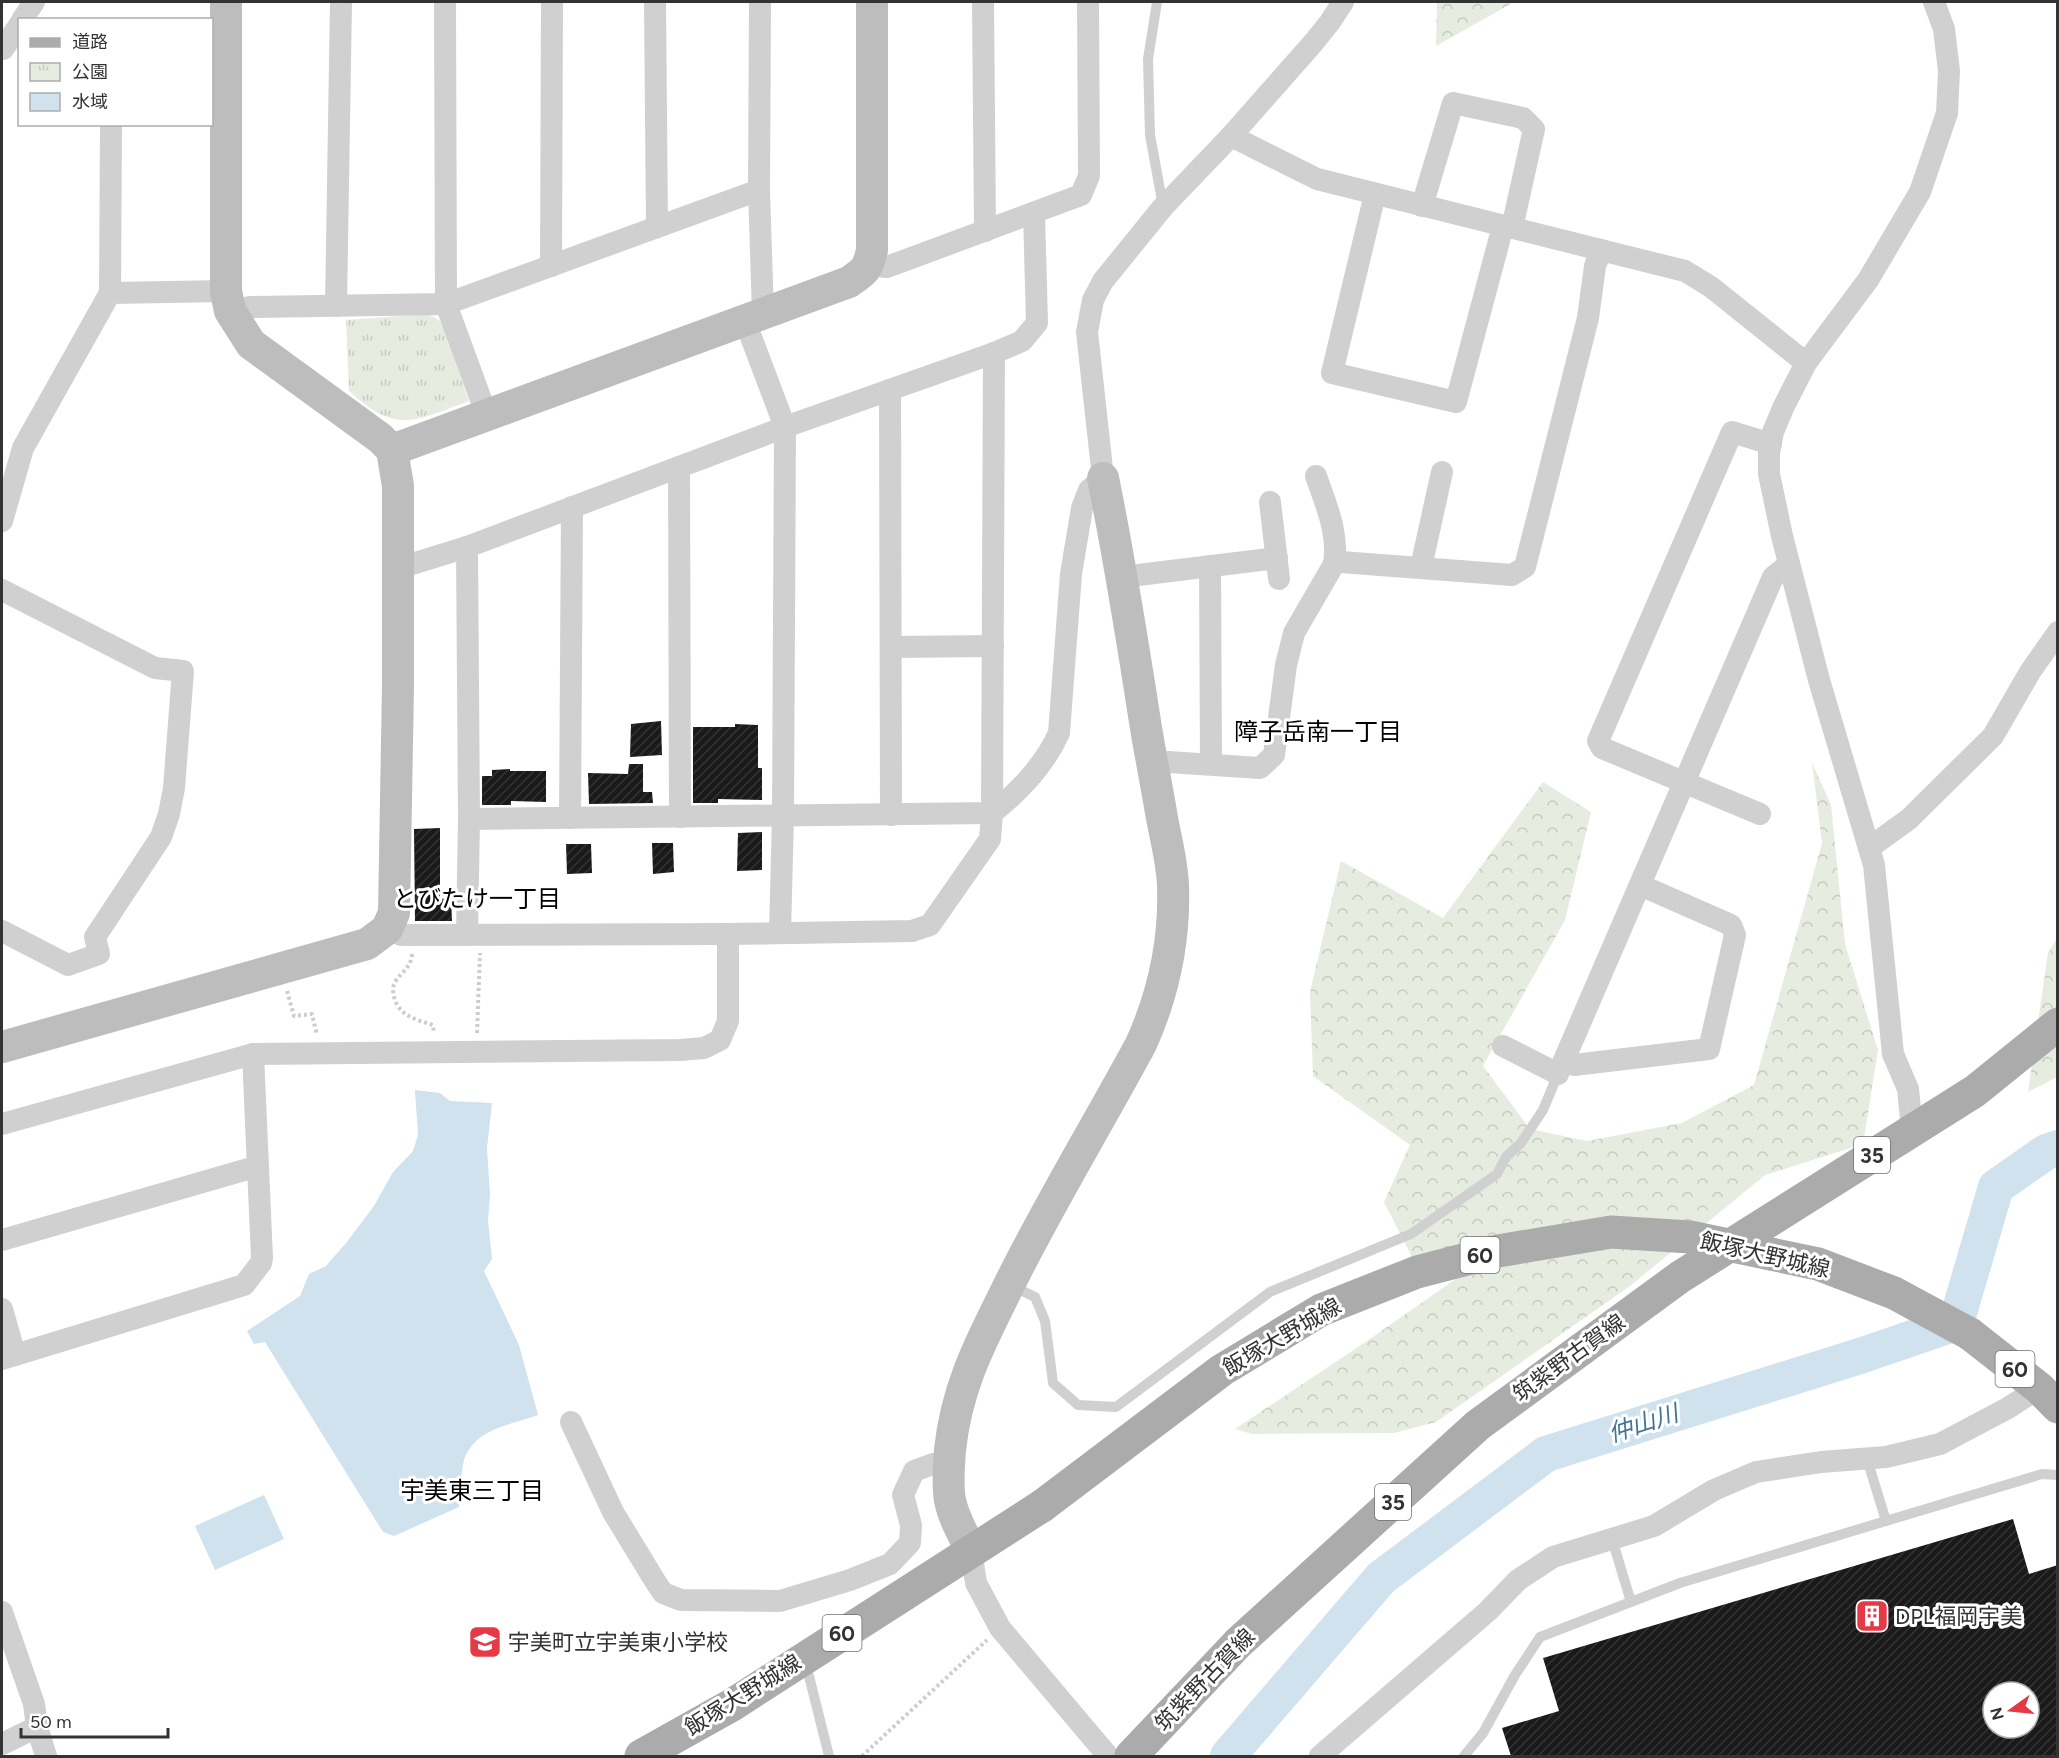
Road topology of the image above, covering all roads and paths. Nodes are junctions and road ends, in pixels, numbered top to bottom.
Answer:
1 (34, 2) edge
2 (226, 2) edge
3 (341, 2) edge
4 (445, 2) edge
5 (552, 2) edge
6 (656, 2) edge
7 (760, 2) edge
8 (872, 2) edge
9 (983, 2) edge
10 (1088, 2) edge
11 (1157, 2) edge
12 (1343, 2) edge
13 (1934, 2) edge
14 (23, 18) edge
15 (18, 27) edge
16 (219, 39) edge
17 (3, 49) dead end
18 (111, 126) edge
19 (1231, 136) junction
20 (759, 190) junction
21 (1376, 194) junction
22 (1422, 206) junction
23 (1163, 207) junction
24 (1034, 213) junction
25 (657, 227) junction
26 (1507, 227) junction
27 (985, 231) junction
28 (1601, 250) junction
29 (869, 265) junction
30 (551, 266) junction
31 (110, 293) junction
32 (228, 301) junction
33 (446, 304) junction
34 (336, 306) junction
35 (754, 318) junction
36 (994, 353) junction
37 (1806, 363) junction
38 (890, 390) junction
39 (487, 416) junction
40 (785, 427) junction
41 (1771, 444) junction
42 (392, 450) junction
43 (679, 467) junction
44 (1442, 472) dead end
45 (1316, 476) dead end
46 (1103, 478) junction
47 (1270, 502) dead end
48 (572, 507) junction
49 (2, 521) edge
50 (467, 547) junction
51 (1334, 564) junction
52 (1789, 564) junction
53 (1210, 566) junction
54 (1421, 567) junction
55 (399, 568) junction
56 (1122, 578) junction
57 (2, 590) edge
58 (2058, 632) edge
59 (993, 646) junction
60 (891, 647) junction
61 (1211, 764) junction
62 (1152, 765) junction
63 (1685, 782) junction
64 (992, 813) junction
65 (1760, 814) dead end
66 (891, 815) junction
67 (783, 816) junction
68 (680, 817) junction
69 (570, 818) junction
70 (469, 819) junction
71 (1869, 848) junction
72 (1640, 885) junction
73 (2, 931) edge
74 (400, 932) junction
75 (780, 933) junction
76 (728, 934) junction
77 (473, 935) junction
78 (281, 969) junction
79 (2058, 1024) edge
80 (1503, 1046) dead end
81 (2, 1047) edge
82 (437, 1052) junction
83 (477, 1052) junction
84 (321, 1053) junction
85 (253, 1054) junction
86 (1561, 1067) junction
87 (2, 1124) edge
88 (1912, 1129) junction
89 (258, 1168) junction
90 (2, 1240) edge
91 (1009, 1285) junction
92 (2, 1309) edge
93 (8, 1357) edge
94 (2048, 1397) edge
95 (571, 1422) dead end
96 (1867, 1459) junction
97 (949, 1464) junction
98 (2058, 1475) edge
99 (1886, 1521) junction
100 (1612, 1539) junction
101 (971, 1550) junction
102 (1631, 1602) junction
103 (2, 1612) edge
104 (1000, 1628) junction
105 (801, 1659) junction
106 (37, 1727) junction
107 (2, 1743) edge
108 (46, 1756) edge
109 (641, 1756) edge
110 (829, 1756) edge
111 (862, 1756) edge
112 (1108, 1756) edge
113 (1131, 1756) edge
114 (1320, 1756) edge
115 (1464, 1756) edge

1 - 14 street
2 - 16 street
3 - 34 street
4 - 33 street
5 - 30 street
6 - 25 street
7 - 20 street
8 - 29 street
9 - 27 street
10 - 24 street
11 - 23 lane
12 - 19 street
13 - 37 street
15 - 17 street
16 - 32 street
18 - 31 street
19 - 21 street
19 - 23 street
20 - 25 street
20 - 35 street
21 - 22 street
21 - 26 street
22 - 26 street
22 - 26 street
23 - 46 street
24 - 27 street
24 - 36 street
25 - 30 street
26 - 28 street
27 - 29 street
28 - 37 street
28 - 54 street
29 - 35 street
30 - 33 street
31 - 32 street
31 - 49 street
32 - 34 street
32 - 42 street
33 - 34 street
33 - 39 street
35 - 39 street
35 - 40 street
36 - 38 street
36 - 59 street
37 - 41 street
38 - 40 street
38 - 60 street
39 - 42 street
40 - 43 street
40 - 67 street
41 - 52 street
41 - 63 street
42 - 55 street
43 - 48 street
43 - 68 street
44 - 54 street
45 - 51 street
46 - 56 street
46 - 64 street
47 - 53 street
48 - 50 street
48 - 69 street
50 - 55 street
50 - 70 street
51 - 54 street
51 - 61 street
52 - 63 street
52 - 71 street
53 - 56 street
53 - 61 street
55 - 74 street
56 - 62 street
57 - 73 street
58 - 71 street
59 - 60 street
59 - 64 street
60 - 66 street
61 - 62 street
62 - 91 street
63 - 65 street
63 - 72 street
64 - 66 street
64 - 75 street
66 - 67 street
67 - 68 street
67 - 75 street
68 - 69 street
69 - 70 street
70 - 77 street
71 - 88 street
72 - 86 street
72 - 86 street
74 - 77 street
74 - 78 street
74 - 82 path
75 - 76 street
76 - 77 street
76 - 83 street
77 - 83 path
78 - 81 street
78 - 84 path
79 - 88 main road, 筑紫野古賀線 / 35
80 - 86 street
82 - 83 street
82 - 84 street
84 - 85 street
85 - 87 street
85 - 89 street
86 - 91 lane
88 - 113 main road, 筑紫野古賀線 / 35
89 - 90 street
89 - 93 street
91 - 97 street
92 - 93 street
94 - 96 street
94 - 101 main road, 飯塚大野城線 / 60, bridge
95 - 97 street
96 - 99 lane
96 - 100 street
97 - 101 street
98 - 99 lane
99 - 102 lane
100 - 102 lane
100 - 114 street
101 - 104 street
101 - 105 main road, 飯塚大野城線 / 60
102 - 115 lane
103 - 106 street
104 - 111 path
104 - 112 street
105 - 109 main road, 飯塚大野城線 / 60
105 - 110 lane
106 - 107 street
106 - 108 street

